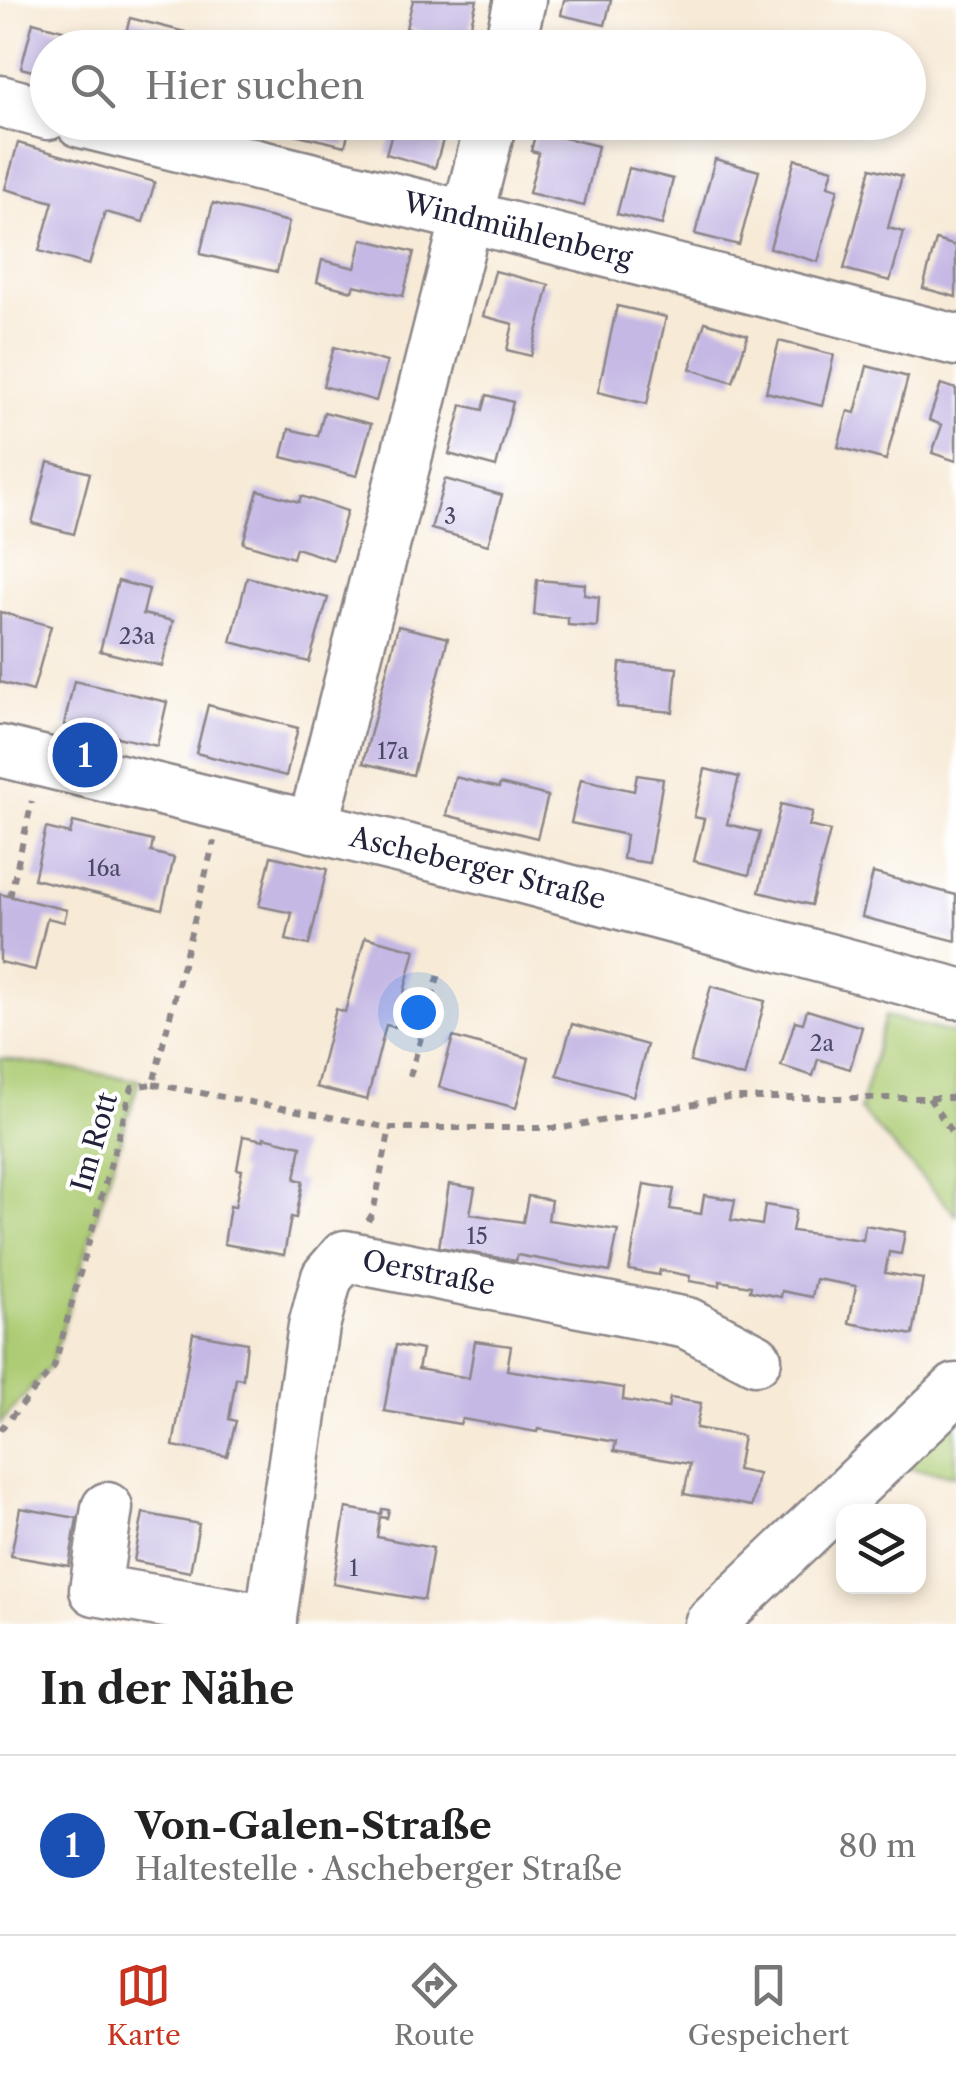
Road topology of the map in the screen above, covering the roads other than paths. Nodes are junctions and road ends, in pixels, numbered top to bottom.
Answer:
1 (520, 0) edge
2 (513, 30) edge
3 (0, 101) edge
4 (30, 109) edge
5 (154, 140) edge
6 (488, 140) edge
7 (469, 217) junction
8 (956, 340) edge
9 (21, 756) edge
10 (313, 827) junction
11 (956, 993) edge
12 (756, 1359) dead end
13 (956, 1389) edge
14 (107, 1508) dead end
15 (270, 1622) edge
16 (710, 1624) edge

1 - 2 street
3 - 4 street
5 - 7 street, Windmühlenberg
6 - 7 street
7 - 8 street, Windmühlenberg
7 - 10 street
9 - 10 street, Ascheberger Straße
10 - 11 street, Ascheberger Straße
12 - 15 street, Oerstraße
13 - 16 street
14 - 15 street, Oerstraße

